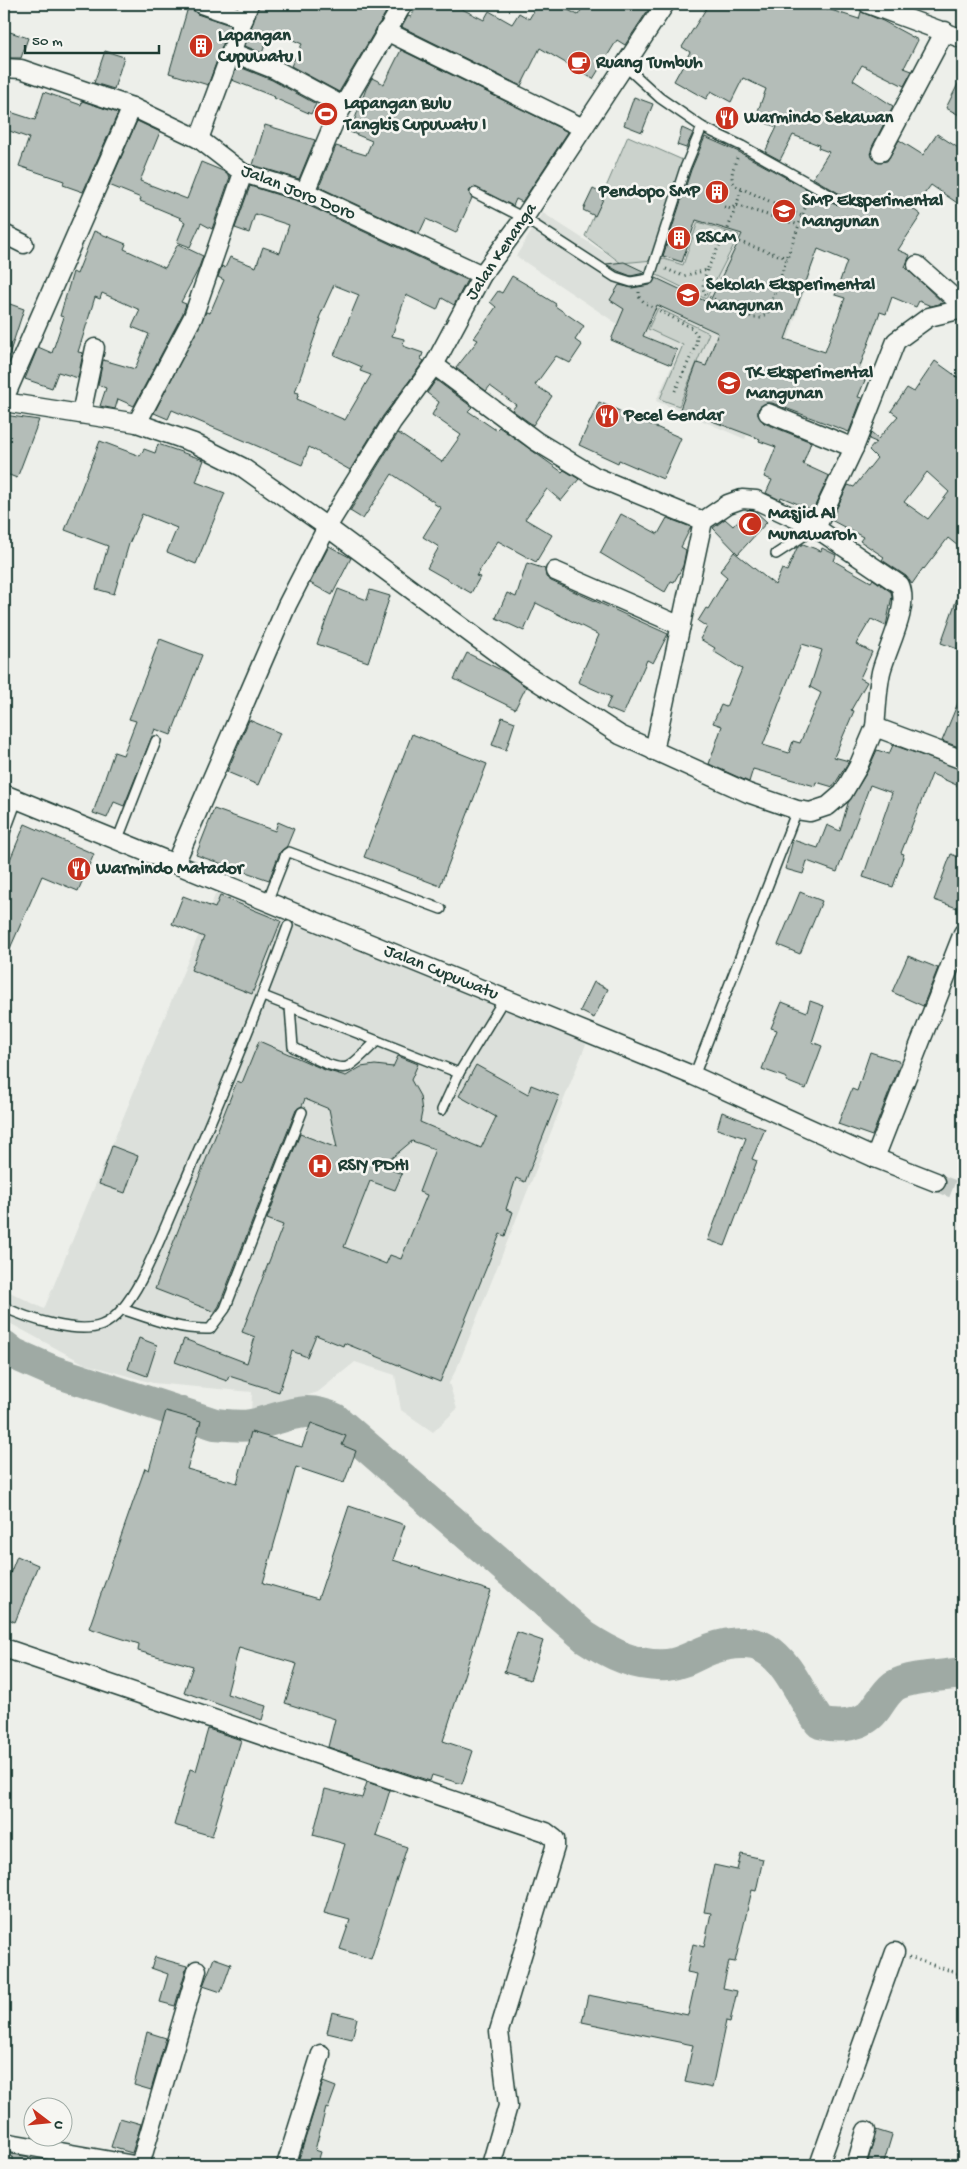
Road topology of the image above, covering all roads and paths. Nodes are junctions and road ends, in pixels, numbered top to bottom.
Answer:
1 (201, 4) edge
2 (403, 4) edge
3 (665, 4) edge
4 (868, 4) edge
5 (247, 11) edge
6 (386, 31) junction
7 (945, 32) junction
8 (963, 39) edge
9 (231, 52) junction
10 (624, 64) junction
11 (4, 68) edge
12 (343, 106) junction
13 (132, 107) junction
14 (702, 127) junction
15 (583, 128) junction
16 (199, 139) junction
17 (881, 152) dead end
18 (733, 170) dead end
19 (243, 173) junction
20 (813, 184) junction
21 (742, 189) junction
22 (305, 192) junction
23 (475, 193) dead end
24 (837, 199) dead end
25 (736, 205) junction
26 (724, 207) dead end
27 (802, 216) junction
28 (524, 218) junction
29 (799, 225) junction
30 (4, 234) edge
31 (725, 237) junction
32 (24, 244) dead end
33 (788, 258) junction
34 (917, 265) dead end
35 (707, 270) junction
36 (482, 275) junction
37 (644, 280) junction
38 (963, 307) edge
39 (95, 348) dead end
40 (434, 365) junction
41 (675, 392) dead end
42 (4, 400) edge
43 (768, 413) dead end
44 (81, 414) junction
45 (137, 423) junction
46 (854, 448) junction
47 (703, 522) junction
48 (326, 527) junction
49 (816, 528) junction
50 (776, 554) dead end
51 (555, 571) dead end
52 (681, 626) junction
53 (875, 727) junction
54 (156, 741) dead end
55 (654, 751) junction
56 (963, 760) edge
57 (10, 797) edge
58 (797, 810) junction
59 (4, 835) edge
60 (117, 840) junction
61 (175, 864) junction
62 (267, 902) junction
63 (441, 909) dead end
64 (288, 926) dead end
65 (963, 933) edge
66 (263, 996) junction
67 (504, 999) junction
68 (290, 1007) junction
69 (377, 1041) junction
70 (458, 1073) junction
71 (694, 1076) junction
72 (442, 1110) dead end
73 (302, 1112) dead end
74 (875, 1158) junction
75 (936, 1182) tunnel mouth
76 (4, 1306) edge
77 (122, 1309) junction
78 (4, 1648) edge
79 (895, 1952) joint
80 (197, 1970) dead end
81 (963, 1975) edge
82 (321, 2054) dead end
83 (866, 2132) dead end
84 (4, 2142) edge
85 (134, 2165) edge
86 (140, 2165) edge
87 (286, 2165) edge
88 (491, 2165) edge
89 (819, 2165) edge
90 (856, 2165) edge

1 - 5 street
2 - 6 street
3 - 10 street, Jalan Kenanga
4 - 7 street
5 - 9 street
6 - 12 street
6 - 15 street
7 - 8 street
7 - 17 street
9 - 12 street
9 - 16 street
10 - 14 lane
10 - 15 street, Jalan Kenanga
11 - 13 street, Jalan Joro Doro
12 - 22 street
13 - 16 street, Jalan Joro Doro
13 - 42 street
14 - 20 lane
14 - 37 lane
15 - 28 street, Jalan Kenanga
16 - 19 street, Jalan Joro Doro
18 - 21 path
19 - 22 street, Jalan Joro Doro
19 - 45 street
20 - 24 lane
20 - 27 path
21 - 25 path
21 - 27 path
22 - 36 street, Jalan Joro Doro
23 - 28 lane
25 - 26 path
25 - 29 path
25 - 31 path
27 - 29 path
28 - 36 street, Jalan Kenanga
28 - 37 lane
29 - 33 path
30 - 32 street
31 - 33 path
31 - 35 path
33 - 35 path
34 - 38 street
35 - 37 path
36 - 40 street, Jalan Kenanga
37 - 41 path
38 - 46 street
39 - 44 street
40 - 47 street
40 - 48 street, Jalan Kenanga
42 - 44 street
43 - 46 street
44 - 45 street
45 - 48 street
46 - 49 street
47 - 49 street
47 - 52 street
48 - 55 street
48 - 61 street, Jalan Kenanga
49 - 50 lane
49 - 53 street
51 - 52 street
52 - 55 street
53 - 56 street
53 - 58 street
54 - 60 lane
55 - 58 street
57 - 59 lane
57 - 60 street, Jalan Cupuwatu
58 - 71 lane
60 - 61 street, Jalan Cupuwatu
61 - 62 street, Jalan Cupuwatu
62 - 63 lane
62 - 67 street, Jalan Cupuwatu
64 - 66 lane
65 - 74 street
66 - 68 lane
66 - 77 lane
67 - 70 lane
67 - 71 street, Jalan Cupuwatu
68 - 69 lane
68 - 69 lane
69 - 70 lane
70 - 72 lane
71 - 74 street, Jalan Cupuwatu
73 - 77 lane
74 - 75 street, Jalan Cupuwatu
76 - 77 lane
78 - 88 street
79 - 81 path
79 - 89 street
80 - 86 street
82 - 87 street
83 - 90 street
84 - 85 street

